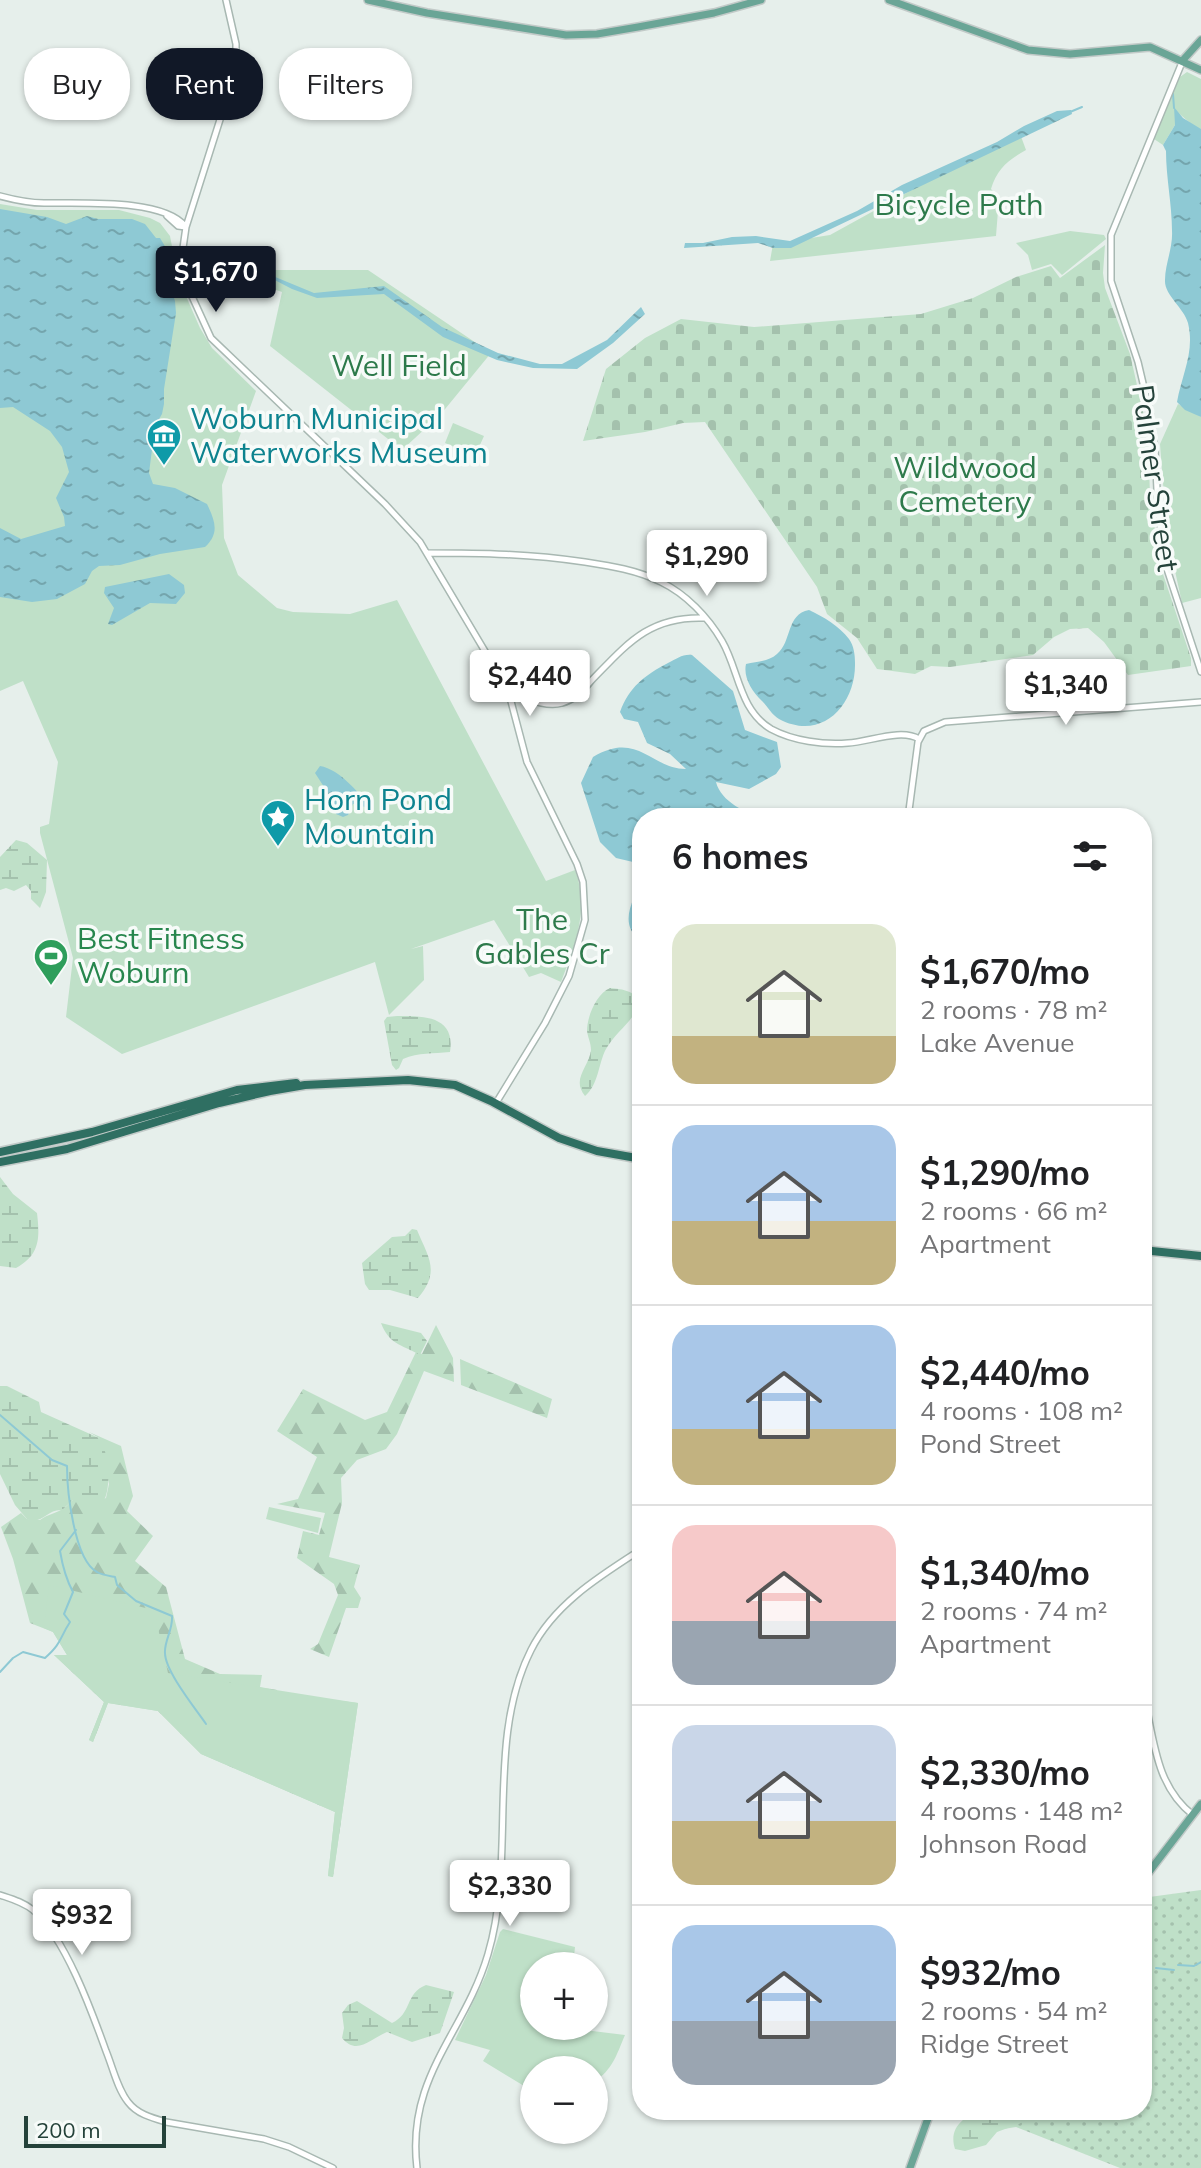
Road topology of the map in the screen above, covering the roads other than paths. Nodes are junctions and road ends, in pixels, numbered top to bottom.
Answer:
1 (226, 0) edge
2 (368, 0) edge
3 (761, 0) edge
4 (889, 0) edge
5 (1201, 40) edge
6 (1183, 60) junction
7 (1201, 70) edge
8 (0, 196) edge
9 (186, 227) junction
10 (428, 553) junction
11 (705, 618) junction
12 (1201, 672) edge
13 (509, 692) junction
14 (1201, 702) edge
15 (919, 739) junction
16 (909, 808) edge
17 (496, 1104) junction
18 (164, 1114) junction
19 (17, 1149) junction
20 (0, 1152) edge
21 (632, 1157) edge
22 (19, 1159) junction
23 (0, 1162) edge
24 (1152, 1251) edge
25 (1201, 1256) edge
26 (632, 1556) edge
27 (1152, 1728) edge
28 (1201, 1804) edge
29 (1193, 1815) junction
30 (1152, 1868) edge
31 (0, 1895) edge
32 (927, 2120) edge
33 (333, 2168) edge
34 (417, 2168) edge
35 (910, 2168) edge

1 - 9 street
2 - 3 main road
4 - 6 main road
5 - 6 main road
6 - 7 main road
6 - 12 street, Palmer Street
8 - 9 street
9 - 10 street
10 - 11 street
10 - 13 street
11 - 13 street
11 - 15 street
13 - 17 street
14 - 15 street
15 - 16 street
17 - 18 highway
17 - 21 highway
18 - 19 highway
18 - 22 highway
19 - 20 highway
19 - 22 highway
22 - 23 highway
24 - 25 highway
26 - 34 street
27 - 29 street
28 - 29 main road
29 - 30 main road
31 - 33 street
32 - 35 main road

